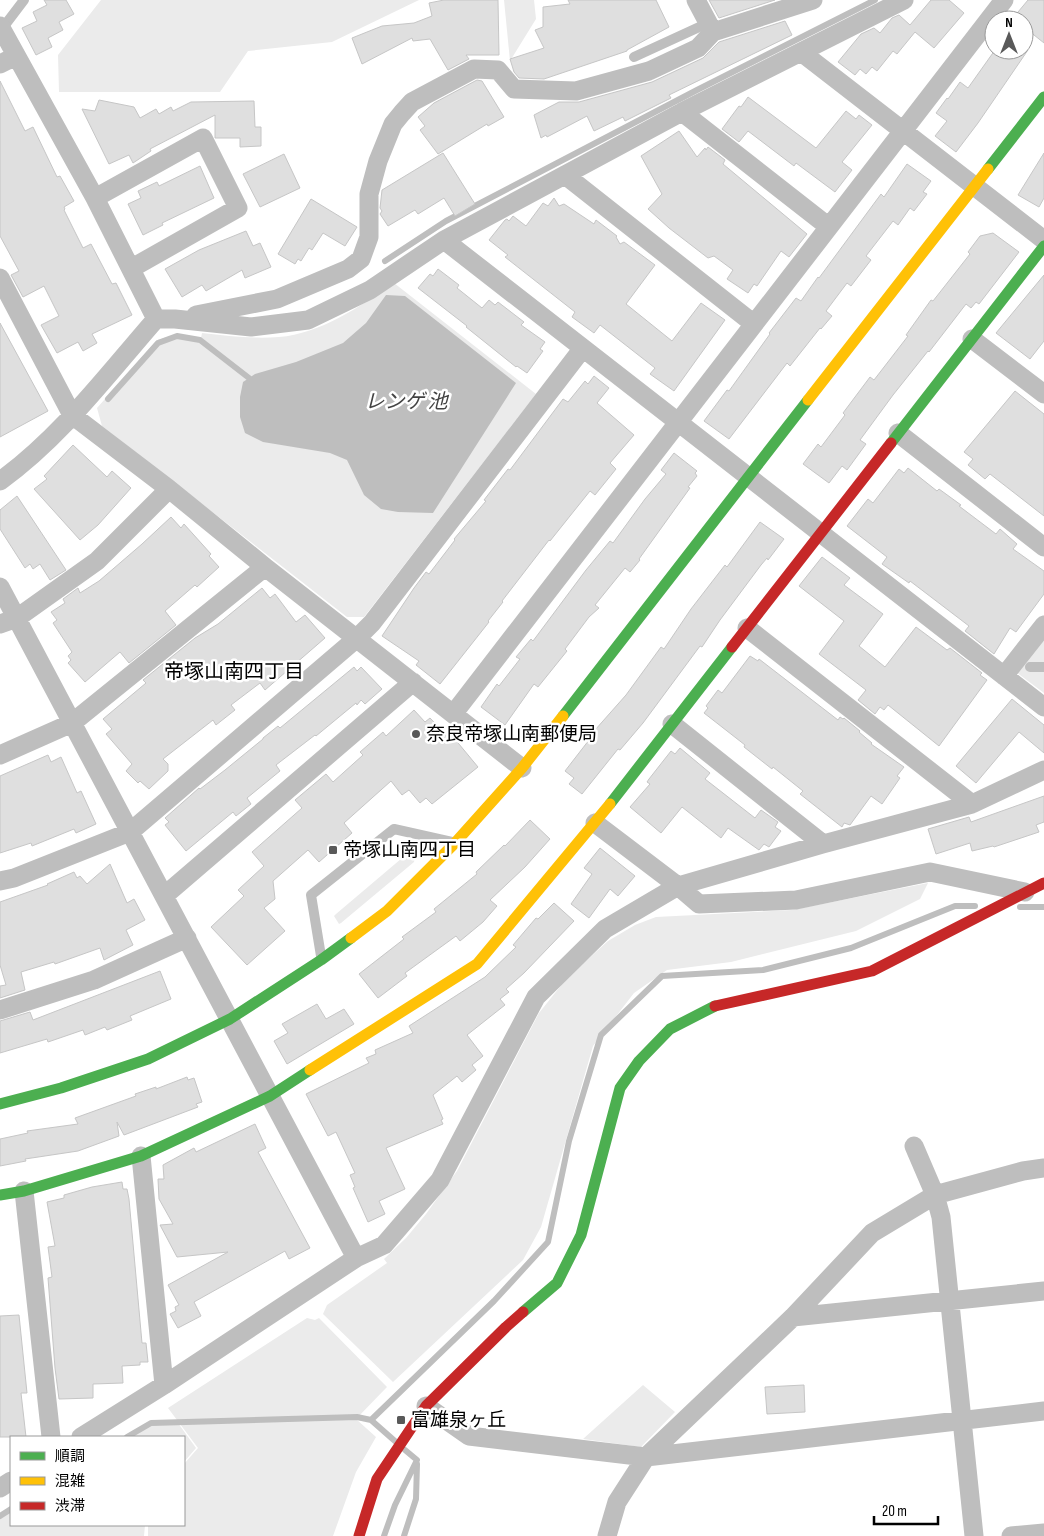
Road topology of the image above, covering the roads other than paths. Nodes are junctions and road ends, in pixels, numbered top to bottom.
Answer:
1 (24, 0) edge
2 (696, 0) edge
3 (813, 0) edge
4 (904, 0) edge
5 (1004, 0) edge
6 (711, 27) junction
7 (1, 28) edge
8 (802, 52) junction
9 (634, 57) dead end
10 (8, 60) edge
11 (1044, 97) edge
12 (682, 112) junction
13 (903, 131) junction
14 (565, 175) junction
15 (975, 187) junction
16 (95, 198) junction
17 (829, 227) junction
18 (444, 240) junction
19 (1044, 240) edge
20 (1044, 246) edge
21 (132, 268) junction
22 (0, 278) edge
23 (156, 319) junction
24 (175, 319) junction
25 (754, 324) junction
26 (972, 339) junction
27 (583, 348) junction
28 (1044, 394) edge
29 (72, 415) junction
30 (678, 422) junction
31 (898, 434) junction
32 (748, 477) junction
33 (0, 481) edge
34 (169, 489) junction
35 (820, 533) junction
36 (1044, 547) edge
37 (265, 567) junction
38 (0, 587) edge
39 (8, 621) edge
40 (1044, 625) edge
41 (747, 628) junction
42 (357, 638) junction
43 (1030, 667) dead end
44 (1044, 667) edge
45 (1004, 676) junction
46 (413, 682) junction
47 (1044, 707) edge
48 (454, 713) junction
49 (72, 723) junction
50 (672, 724) junction
51 (0, 755) edge
52 (522, 768) junction
53 (1044, 770) edge
54 (972, 804) junction
55 (595, 823) junction
56 (130, 832) junction
57 (455, 843) junction
58 (823, 844) junction
59 (0, 881) edge
60 (1044, 883) edge
61 (678, 886) junction
62 (1025, 892) junction
63 (164, 896) junction
64 (187, 938) junction
65 (321, 960) junction
66 (0, 1010) edge
67 (230, 1019) junction
68 (270, 1096) junction
69 (0, 1104) edge
70 (914, 1146) dead end
71 (141, 1156) junction
72 (1044, 1168) edge
73 (24, 1191) junction
74 (0, 1195) edge
75 (934, 1195) junction
76 (356, 1258) junction
77 (1044, 1291) edge
78 (951, 1301) junction
79 (793, 1317) junction
80 (164, 1385) junction
81 (426, 1406) junction
82 (1044, 1411) edge
83 (963, 1420) junction
84 (51, 1436) edge
85 (83, 1436) edge
86 (646, 1457) junction
87 (1044, 1533) edge
88 (359, 1536) edge
89 (607, 1536) edge
90 (974, 1536) edge
91 (1011, 1536) edge

1 - 7 lane
2 - 6 street
3 - 6 street
4 - 8 street
5 - 13 street
6 - 9 lane
6 - 24 street
7 - 10 street
8 - 12 street
8 - 13 street
10 - 16 street
11 - 15 street
12 - 14 street
12 - 17 street
13 - 15 street
13 - 17 street
14 - 18 street
14 - 25 street
15 - 19 street
15 - 32 street
16 - 21 street
16 - 21 street
17 - 25 street
18 - 24 street
18 - 27 street
20 - 26 street
21 - 23 street
22 - 29 street
23 - 24 street
23 - 29 street
25 - 30 street
26 - 28 street
26 - 31 street
27 - 30 street
27 - 42 street
29 - 33 street
29 - 34 street
30 - 32 street
30 - 48 street
31 - 35 street
31 - 36 street
32 - 35 street
32 - 52 street
34 - 37 street
34 - 39 street
35 - 41 street
35 - 45 street
37 - 42 street
37 - 49 street
38 - 39 street
39 - 49 street
40 - 45 street
41 - 50 street
41 - 54 street
42 - 46 street
42 - 56 street
43 - 44 lane
45 - 47 street
46 - 48 street
46 - 63 street
48 - 52 street
49 - 51 street
49 - 56 street
50 - 55 street
50 - 58 street
52 - 57 street
53 - 54 street
54 - 58 street
55 - 61 street
55 - 68 street
56 - 59 street
56 - 63 street
57 - 65 street
57 - 65 lane
58 - 61 street
60 - 62 street
61 - 62 street
61 - 76 street
62 - 81 street
63 - 64 street
64 - 66 street
64 - 67 street
65 - 67 street
67 - 68 street
67 - 69 street
68 - 71 street
68 - 76 street
70 - 75 street
71 - 73 street
71 - 80 street
72 - 75 street
73 - 74 street
73 - 84 street
75 - 78 street
75 - 79 street
76 - 80 street
77 - 78 street
78 - 79 street
78 - 83 street
79 - 86 street
80 - 85 street
81 - 86 street
81 - 88 street
82 - 83 street
83 - 86 street
83 - 90 street
86 - 89 street
87 - 91 street

